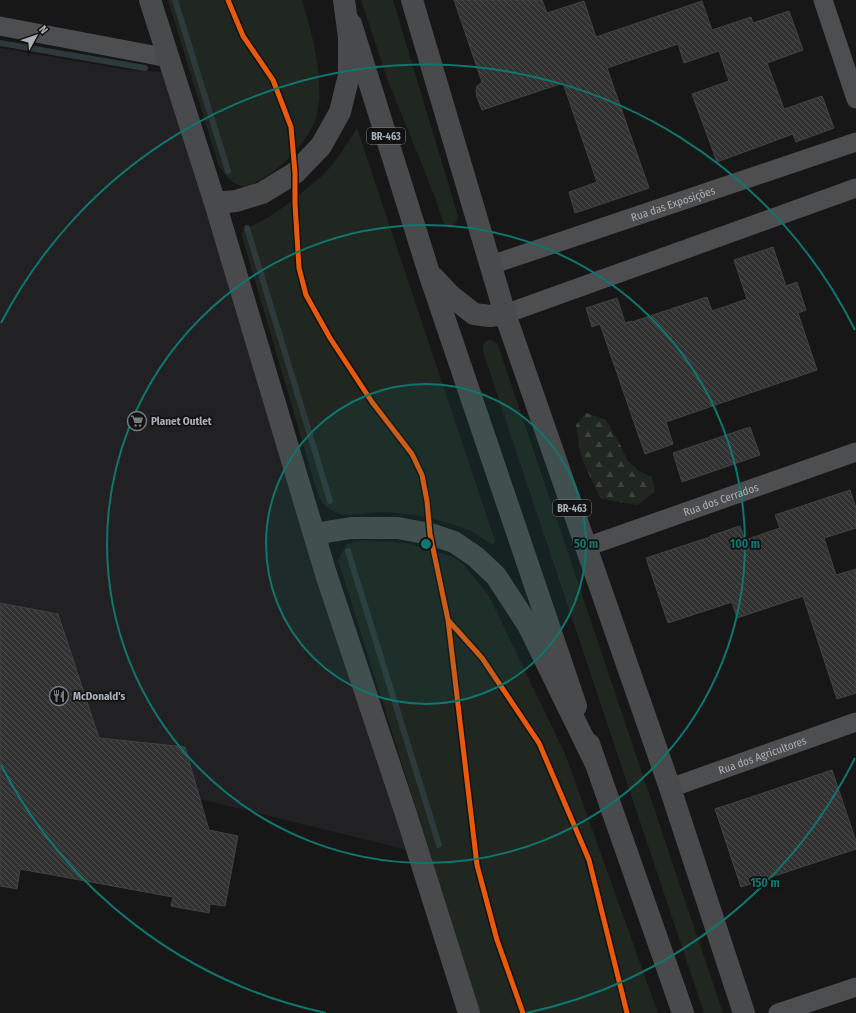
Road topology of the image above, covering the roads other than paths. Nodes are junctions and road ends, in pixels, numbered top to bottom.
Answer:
1 (150, 0) edge
2 (344, 0) edge
3 (412, 0) edge
4 (823, 0) edge
5 (0, 26) edge
6 (169, 58) junction
7 (856, 99) edge
8 (856, 142) edge
9 (856, 188) edge
10 (215, 203) junction
11 (491, 265) junction
12 (429, 273) junction
13 (505, 314) junction
14 (856, 452) edge
15 (314, 534) junction
16 (586, 547) junction
17 (856, 722) edge
18 (595, 762) junction
19 (670, 788) junction
20 (856, 987) edge
21 (469, 1013) edge
22 (683, 1013) edge
23 (744, 1013) edge
24 (778, 1013) edge

1 - 6 main road
2 - 10 main road
2 - 12 main road, BR-463
3 - 11 main road, BR-463
4 - 7 street
5 - 6 street
6 - 10 main road
8 - 11 street, Rua das Exposições
9 - 13 street
10 - 15 main road
11 - 13 main road, BR-463
12 - 13 main road
12 - 18 main road, BR-463
13 - 16 main road, BR-463
14 - 16 street, Rua dos Cerrados
15 - 18 main road
15 - 21 main road
16 - 19 main road, BR-463
17 - 19 street, Rua dos Agricultores
18 - 22 main road, BR-463
19 - 23 main road, BR-463
20 - 24 street

